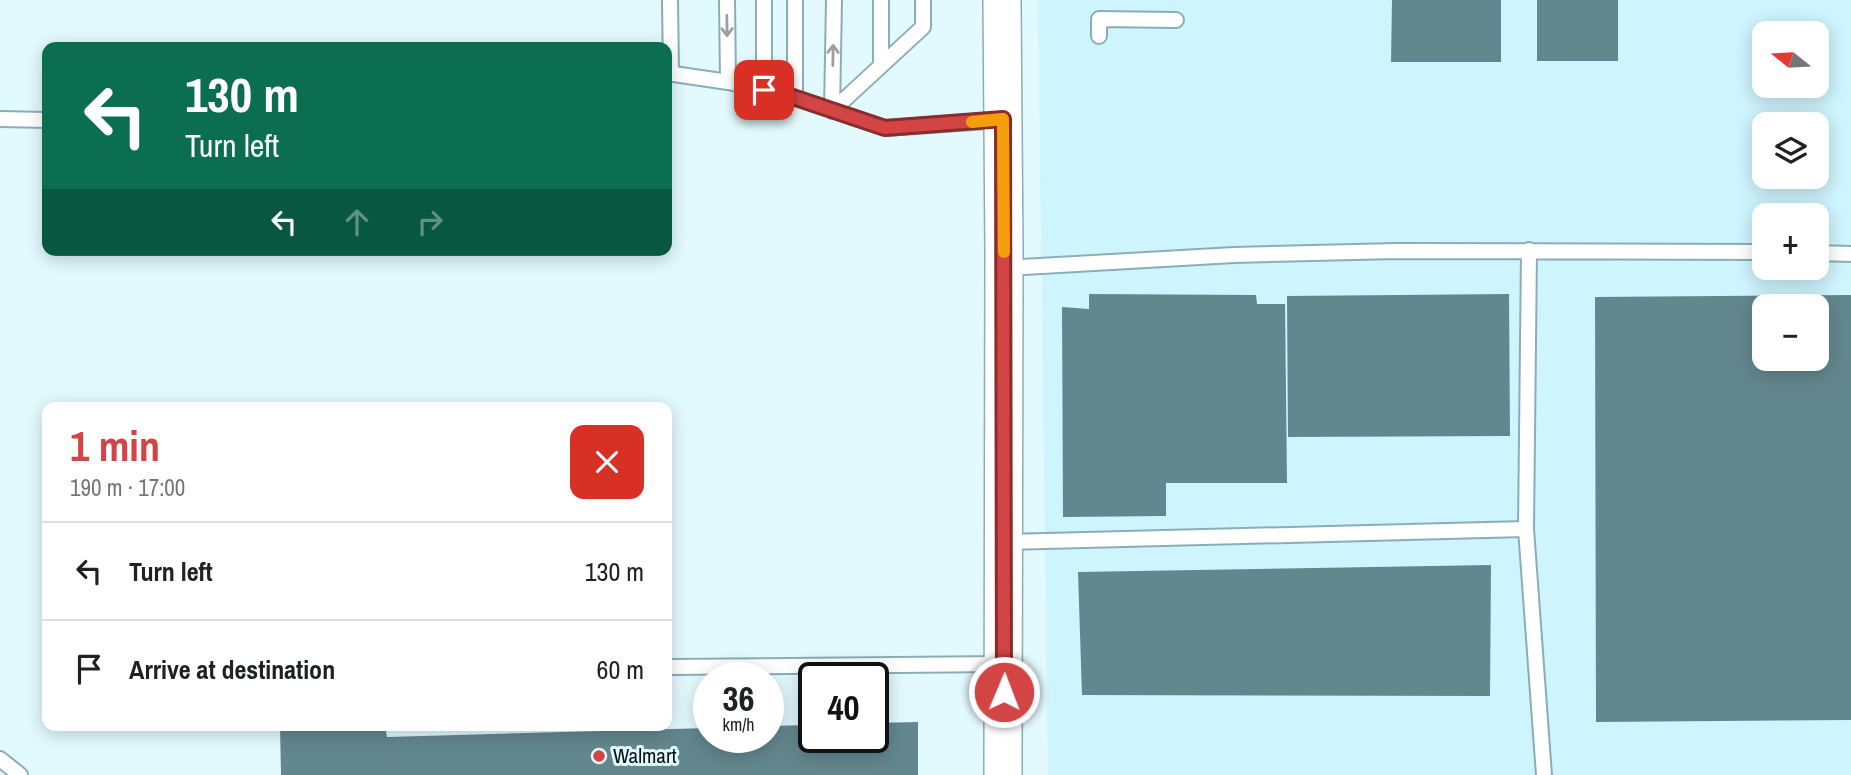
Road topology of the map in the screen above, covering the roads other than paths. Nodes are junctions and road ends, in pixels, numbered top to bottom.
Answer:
1 (670, 0) edge
2 (727, 0) edge
3 (764, 0) edge
4 (795, 0) edge
5 (834, 0) edge
6 (881, 0) edge
7 (923, 0) edge
8 (1002, 0) edge
9 (1176, 20) dead end
10 (1098, 36) dead end
11 (669, 42) edge
12 (881, 65) junction
13 (672, 73) edge
14 (728, 82) junction
15 (764, 90) junction
16 (795, 98) junction
17 (832, 110) junction
18 (0, 119) edge
19 (1003, 119) junction
20 (42, 120) edge
21 (1529, 250) junction
22 (1752, 252) edge
23 (1829, 253) edge
24 (1851, 254) edge
25 (1004, 268) junction
26 (1527, 528) junction
27 (1004, 542) junction
28 (1004, 664) junction
29 (672, 667) edge
30 (0, 759) edge
31 (20, 775) edge
32 (1003, 775) edge
33 (1544, 775) edge

1 - 11 lane
2 -> 14 lane
3 - 15 lane
4 - 16 lane
17 -> 5 lane
6 - 12 lane
7 - 12 lane
8 - 19 street
9 - 10 lane
12 - 17 lane
13 - 14 lane
14 - 15 lane
15 - 16 lane
16 - 17 lane
17 - 19 lane
18 - 20 lane
19 - 25 street
21 - 22 lane
21 - 25 lane
21 - 26 lane
23 - 24 lane
25 - 27 street
26 - 27 lane
26 - 33 lane
27 - 28 street
28 - 29 lane
28 - 32 street
30 - 31 lane

